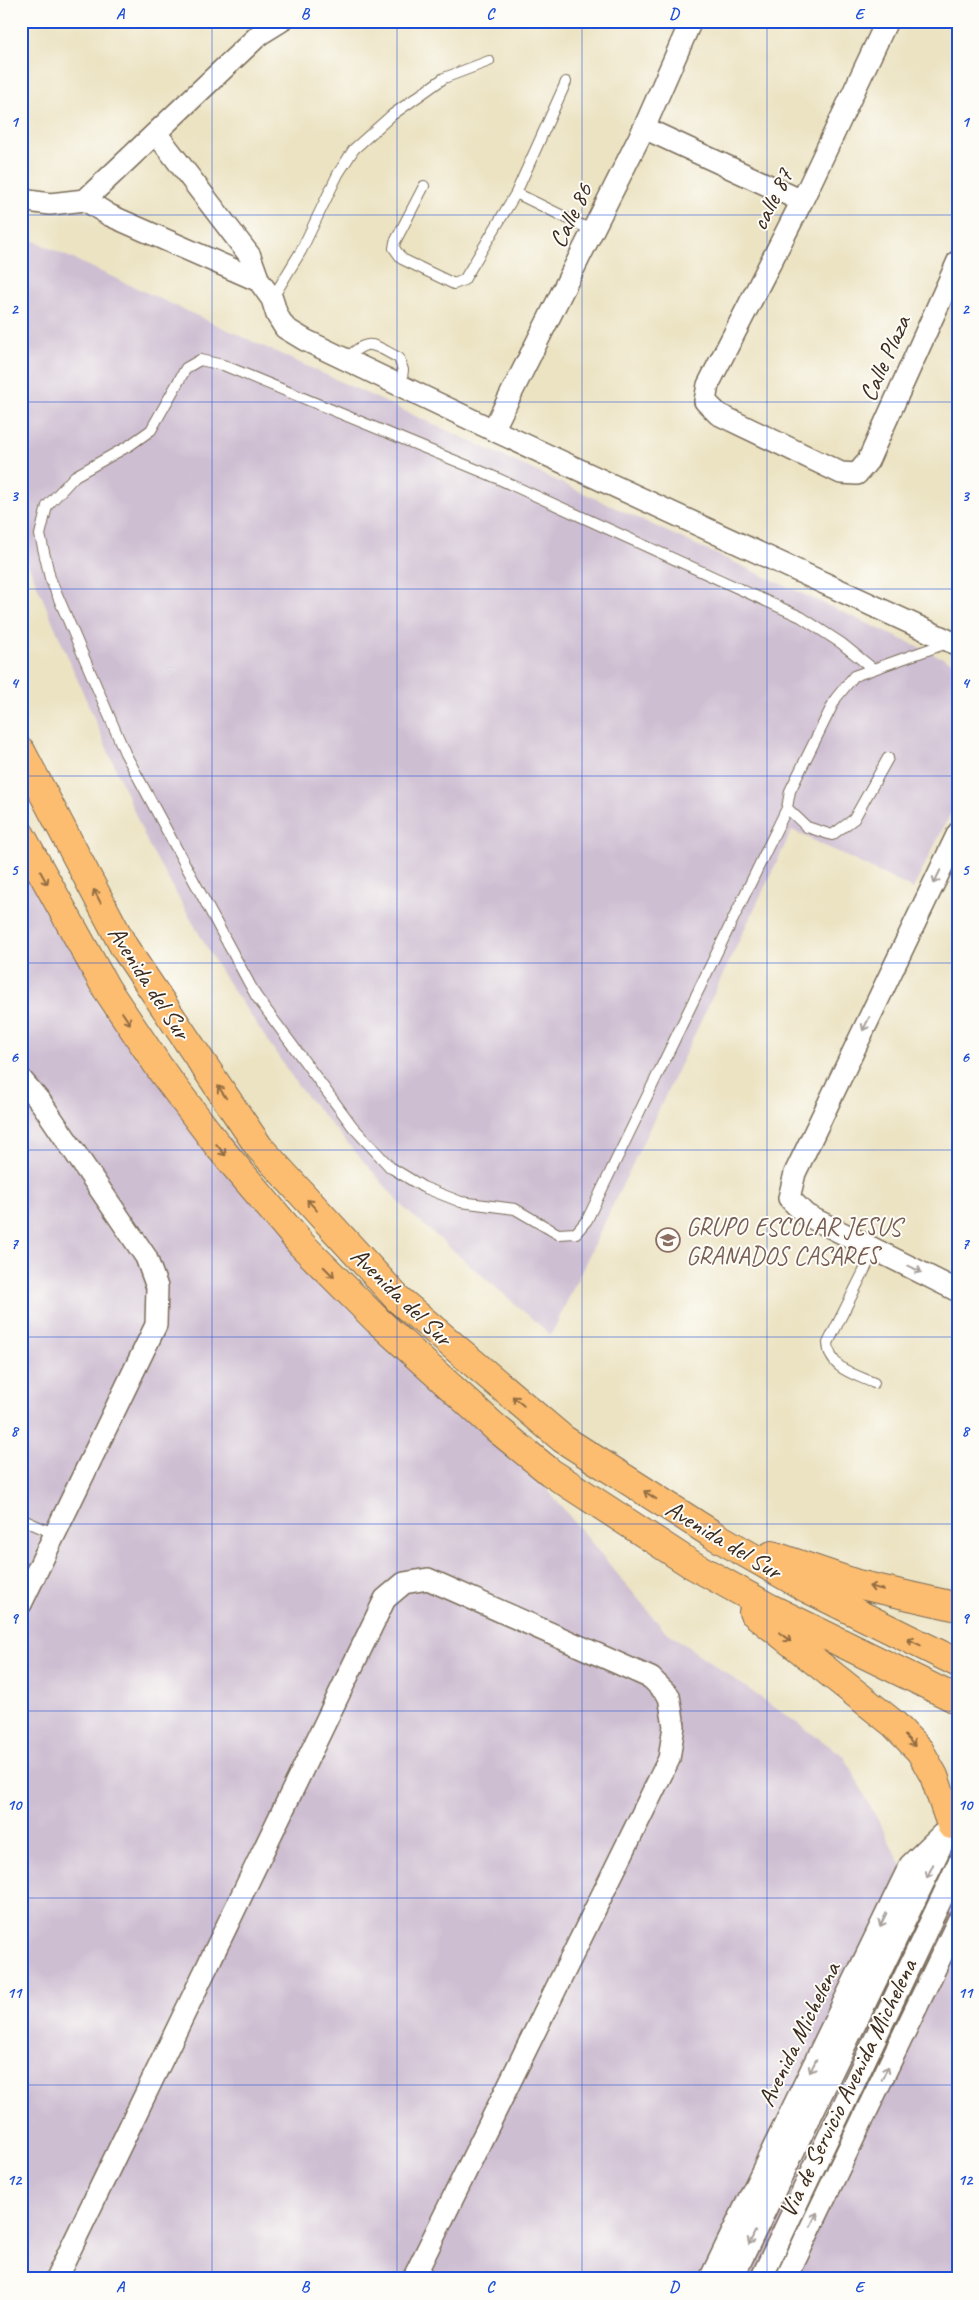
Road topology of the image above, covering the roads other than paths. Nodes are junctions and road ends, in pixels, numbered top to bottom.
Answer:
1 (281, 21) edge
2 (691, 21) edge
3 (887, 21) edge
4 (490, 61) dead end
5 (566, 82) dead end
6 (644, 128) junction
7 (156, 133) junction
8 (424, 186) dead end
9 (516, 192) junction
10 (21, 200) edge
11 (85, 200) junction
12 (802, 201) junction
13 (593, 231) junction
14 (955, 272) edge
15 (259, 281) junction
16 (272, 299) junction
17 (493, 430) junction
18 (857, 474) joint
19 (954, 643) edge
20 (872, 668) junction
21 (21, 751) edge
22 (888, 758) dead end
23 (788, 808) junction
24 (958, 833) edge
25 (21, 835) edge
26 (21, 1079) edge
27 (875, 1250) junction
28 (958, 1291) edge
29 (874, 1383) dead end
30 (21, 1519) edge
31 (54, 1534) junction
32 (712, 1534) junction
33 (691, 1564) junction
34 (21, 1604) edge
35 (958, 1607) edge
36 (958, 1663) edge
37 (958, 1700) edge
38 (954, 1818) edge
39 (958, 1864) edge
40 (958, 1921) edge
41 (56, 2279) edge
42 (413, 2279) edge
43 (710, 2279) edge
44 (732, 2279) edge
45 (761, 2279) edge
46 (786, 2279) edge

1 - 7 street
2 - 6 street, Calle 86
3 - 12 street, calle 87
4 - 16 lane
5 - 9 lane
6 - 12 street
6 - 13 street, Calle 86
7 - 11 street
7 - 15 street
8 - 9 lane
9 - 13 lane
10 - 11 street
11 - 15 street
12 - 18 street, calle 87
13 - 17 street, Calle 86
14 - 18 street, Calle Plaza
15 - 16 street
16 - 17 street
17 - 19 street
19 - 20 lane
20 - 23 lane
20 - 23 lane
32 -> 21 highway, Avenida del Sur
22 - 23 lane
24 -> 27 street
25 -> 33 highway, Avenida del Sur
26 - 31 street
27 -> 28 street
27 - 29 lane
30 - 31 lane
31 - 34 street
35 -> 32 highway
36 -> 32 highway, Avenida del Sur
33 - 37 highway, Avenida del Sur
33 -> 38 highway
38 -> 43 street, Avenida Michelena
38 -> 44 street, Avenida Michelena
39 - 45 street
46 -> 40 street, Via de Servicio Avenida Michelena
41 - 42 street

